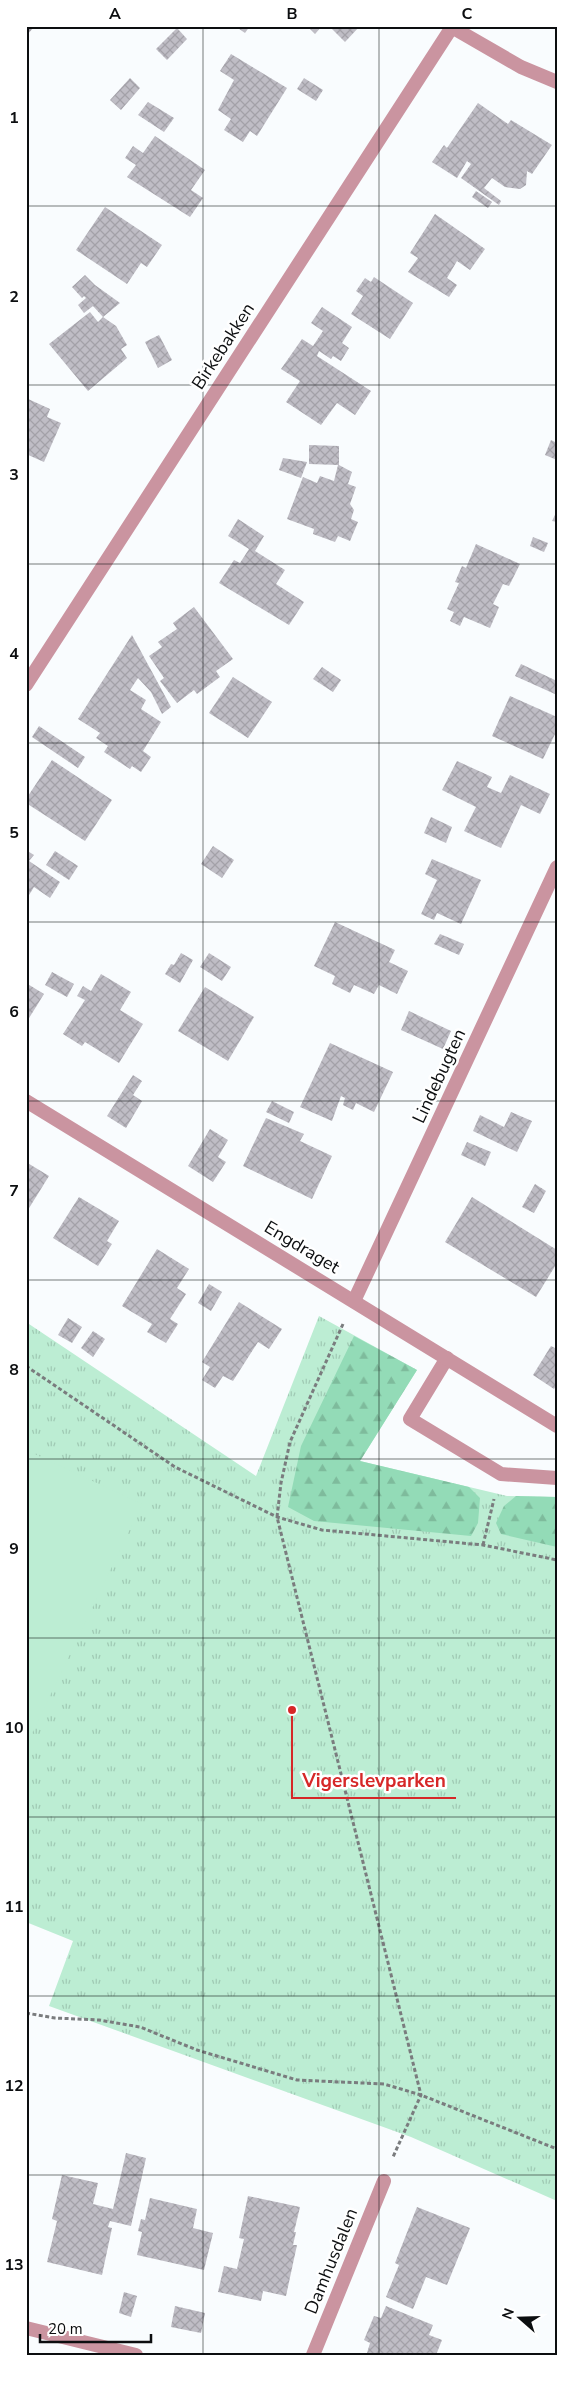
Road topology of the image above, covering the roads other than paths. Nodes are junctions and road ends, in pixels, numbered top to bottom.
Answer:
1 (451, 27) edge
2 (557, 82) edge
3 (26, 685) edge
4 (557, 867) edge
5 (26, 1101) edge
6 (354, 1301) junction
7 (447, 1358) junction
8 (557, 1426) edge
9 (557, 1478) edge
10 (384, 2180) road end
11 (26, 2328) edge
12 (136, 2355) edge
13 (312, 2355) edge

1 - 2 street
1 - 3 street, Birkebakken
4 - 6 street, Lindebugten
5 - 6 street, Engdraget
6 - 7 street, Engdraget
7 - 8 street, Engdraget
7 - 9 street
10 - 13 street, Damhusdalen
11 - 12 street

